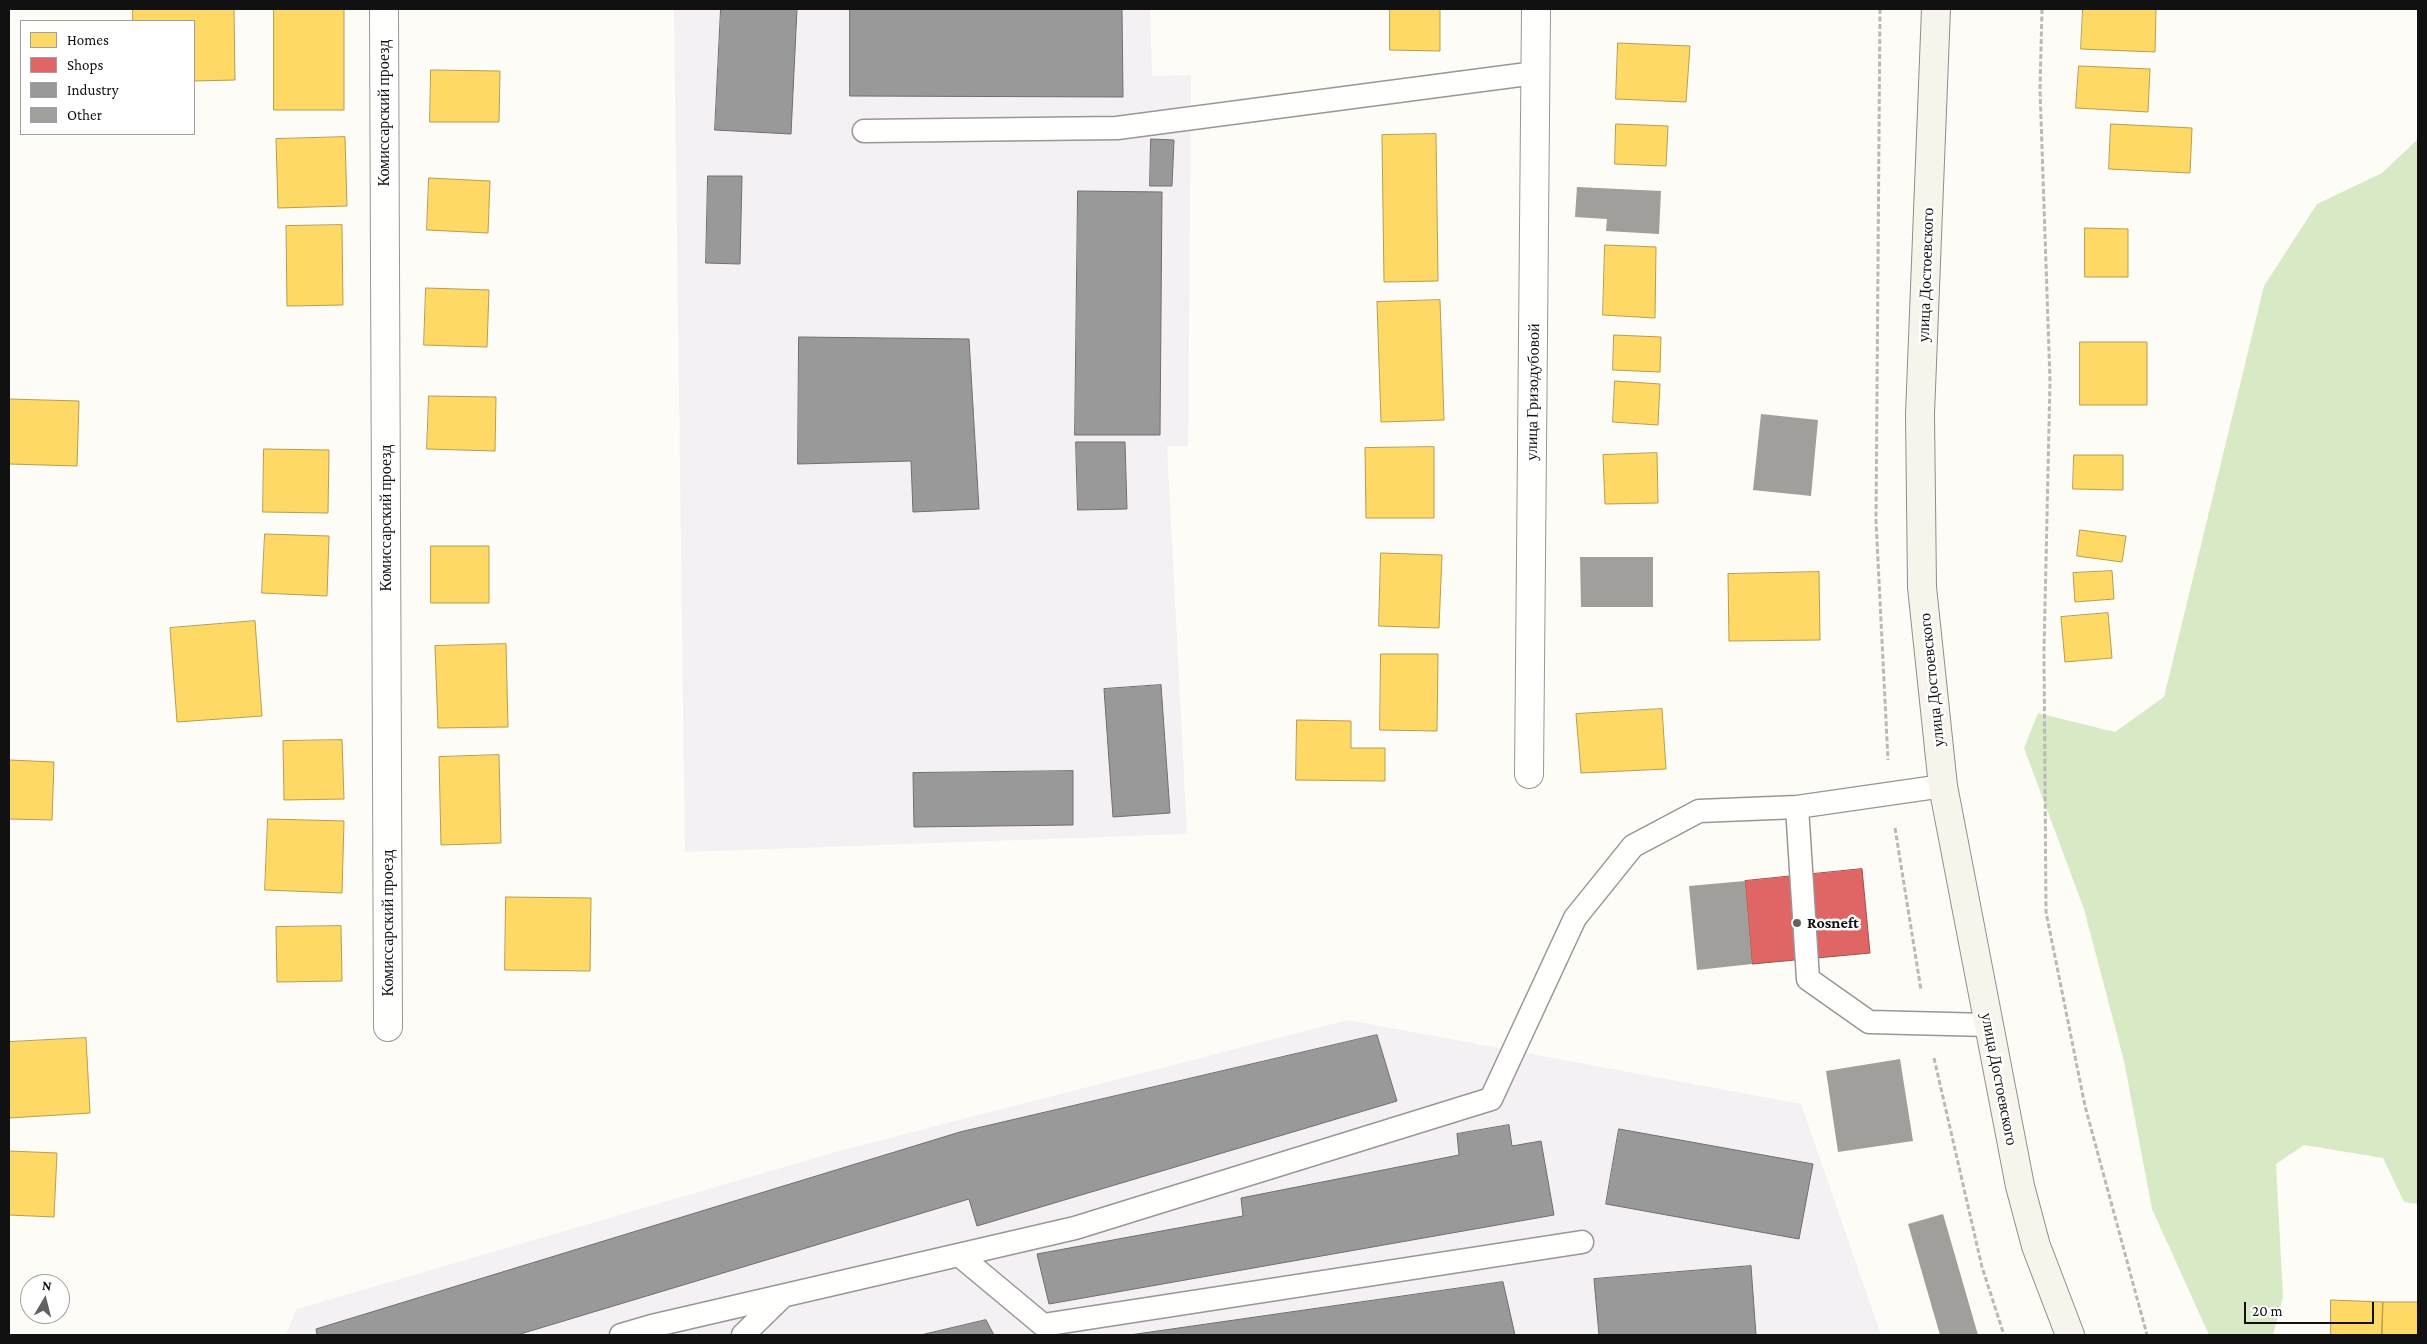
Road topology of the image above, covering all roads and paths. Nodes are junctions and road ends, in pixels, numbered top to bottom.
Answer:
1 (384, 9) edge
2 (1536, 9) edge
3 (1936, 9) edge
4 (2042, 9) edge
5 (1535, 74) junction
6 (864, 131) dead end
7 (1529, 774) dead end
8 (1943, 786) junction
9 (1797, 808) junction
10 (1988, 1025) junction
11 (388, 1027) dead end
12 (1582, 1242) dead end
13 (960, 1255) junction
14 (784, 1295) junction
15 (621, 1335) edge
16 (743, 1335) edge
17 (2070, 1335) edge
18 (2147, 1335) edge

1 - 11 street, Комиссарский проезд
2 - 5 street, улица Гризодубовой
3 - 8 main road, улица Достоевского
4 - 18 path
5 - 6 lane
5 - 7 street, улица Гризодубовой
8 - 9 lane
8 - 10 main road, улица Достоевского
9 - 10 lane
9 - 13 lane
10 - 17 main road, улица Достоевского
12 - 13 lane
13 - 14 lane
14 - 15 lane
14 - 16 lane

